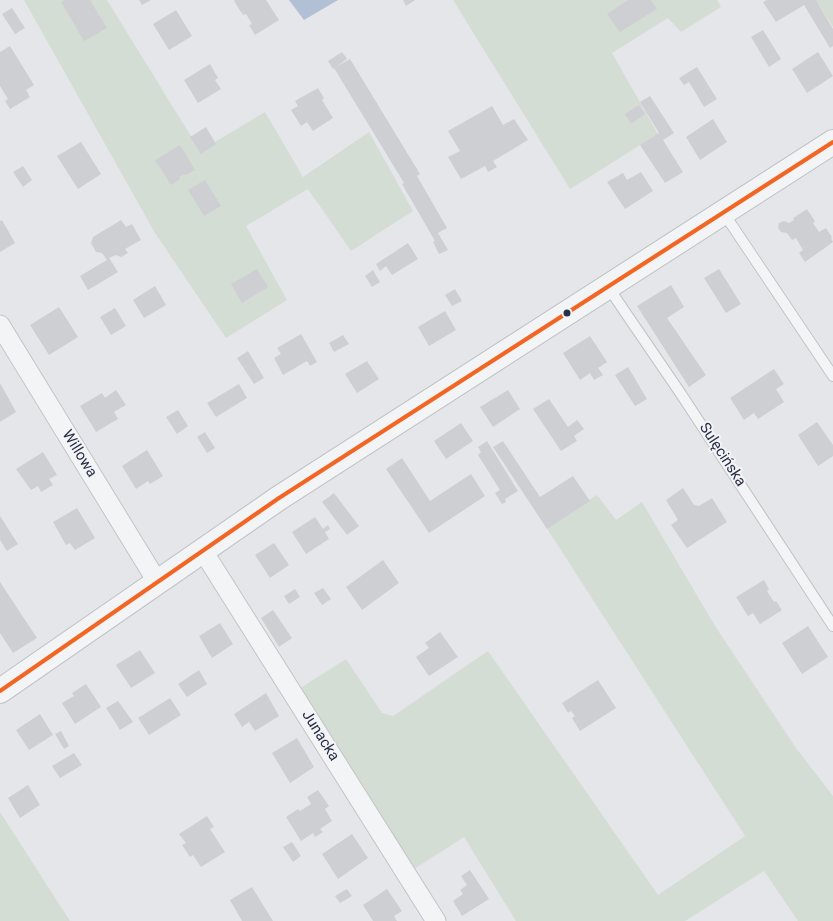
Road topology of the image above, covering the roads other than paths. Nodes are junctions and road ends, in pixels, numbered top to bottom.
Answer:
1 (833, 142) edge
2 (723, 212) junction
3 (608, 286) junction
4 (0, 326) edge
5 (833, 376) edge
6 (203, 551) junction
7 (158, 583) junction
8 (833, 626) edge
9 (0, 691) edge
10 (436, 921) edge

1 - 2 street
2 - 3 street
2 - 5 lane
3 - 6 street
3 - 8 lane, Sulęcińska
4 - 7 street, Willowa
6 - 7 street
6 - 10 street, Junacka
7 - 9 street

